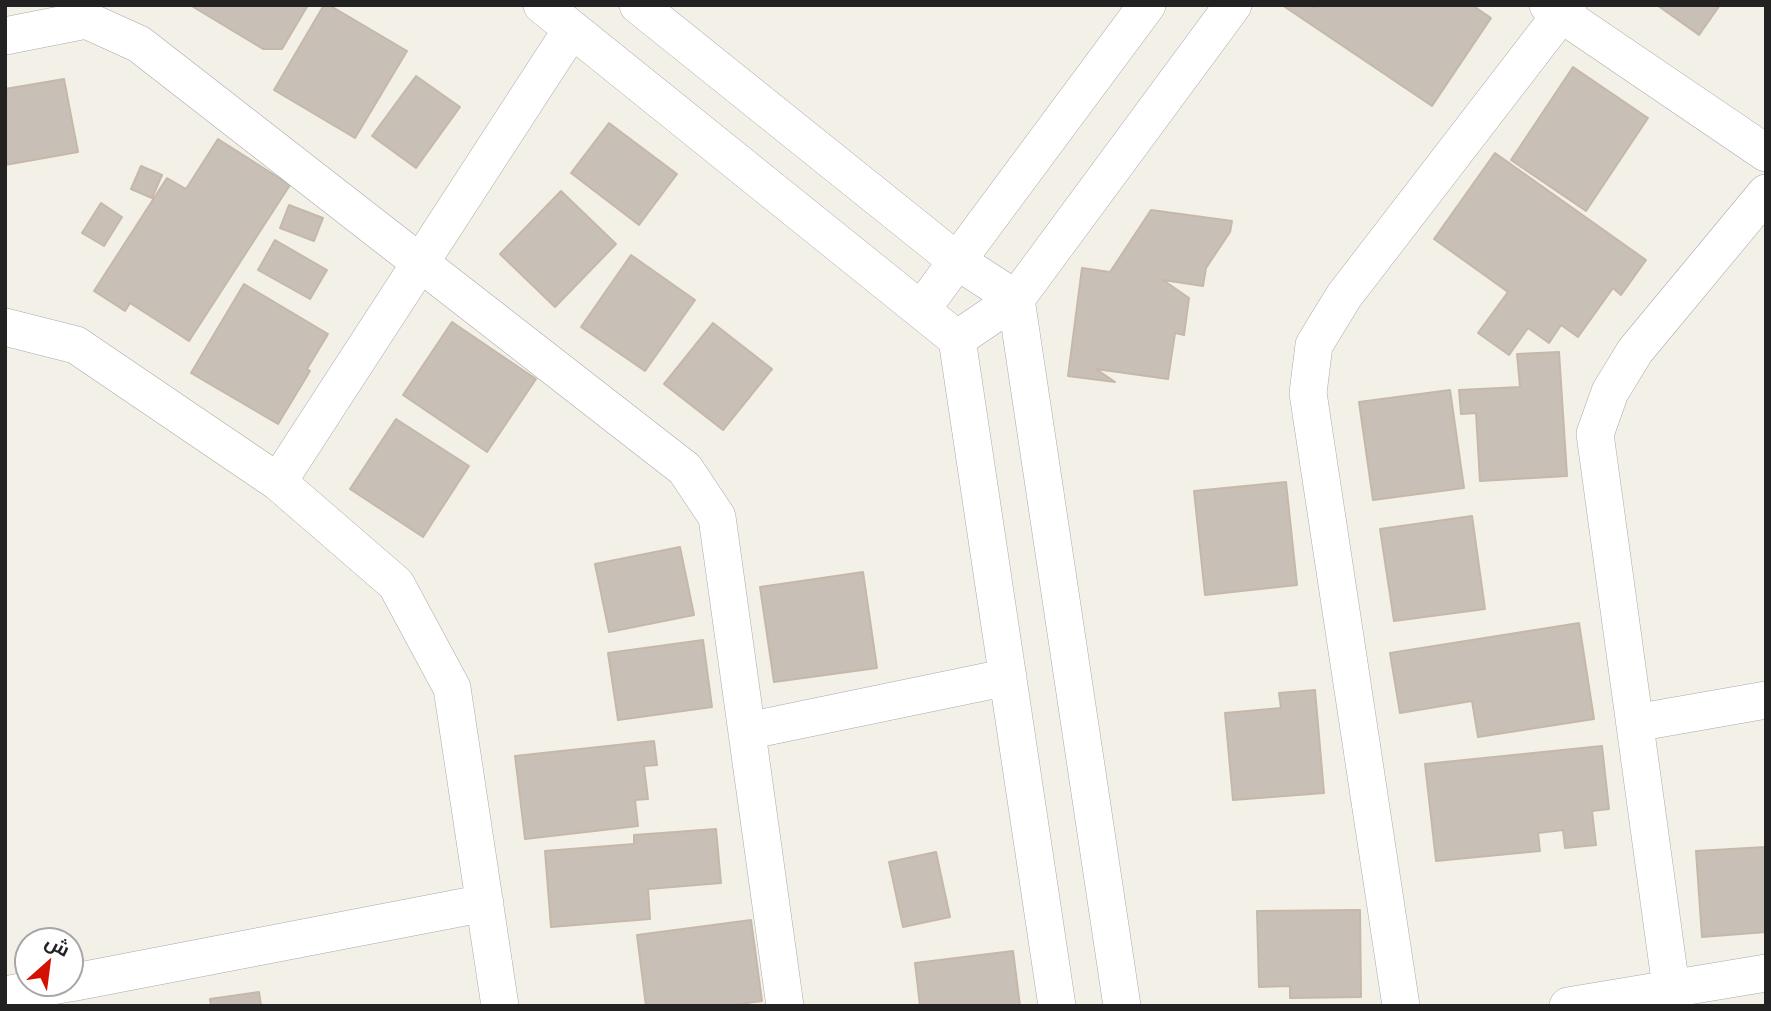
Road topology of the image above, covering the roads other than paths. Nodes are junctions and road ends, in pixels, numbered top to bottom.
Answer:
1 (542, 5) edge
2 (638, 5) edge
3 (1147, 5) edge
4 (1233, 5) edge
5 (1560, 8) edge
6 (572, 29) junction
7 (5, 36) edge
8 (1766, 153) edge
9 (1766, 192) edge
10 (957, 261) junction
11 (420, 264) junction
12 (1016, 299) junction
13 (921, 310) junction
14 (5, 327) edge
15 (957, 339) junction
16 (278, 482) junction
17 (1008, 677) junction
18 (1766, 700) edge
19 (1635, 723) junction
20 (747, 731) junction
21 (485, 904) junction
22 (1766, 973) edge
23 (84, 980) edge
24 (1671, 988) junction
25 (500, 1006) edge
26 (785, 1006) edge
27 (1057, 1006) edge
28 (1122, 1006) edge
29 (1401, 1006) edge
30 (1568, 1006) edge

1 - 6 street
2 - 10 street
3 - 10 street
4 - 12 street
5 - 8 street
5 - 29 street
6 - 11 street
6 - 13 street
7 - 11 street
9 - 19 street
10 - 12 street
10 - 13 street
11 - 16 street
11 - 20 street
12 - 15 street
12 - 28 street
13 - 15 street
14 - 16 street
15 - 17 street
16 - 21 street
17 - 20 street
17 - 27 street
18 - 19 street
19 - 24 street
20 - 26 street
21 - 23 street
21 - 25 street
22 - 24 street
24 - 30 street

